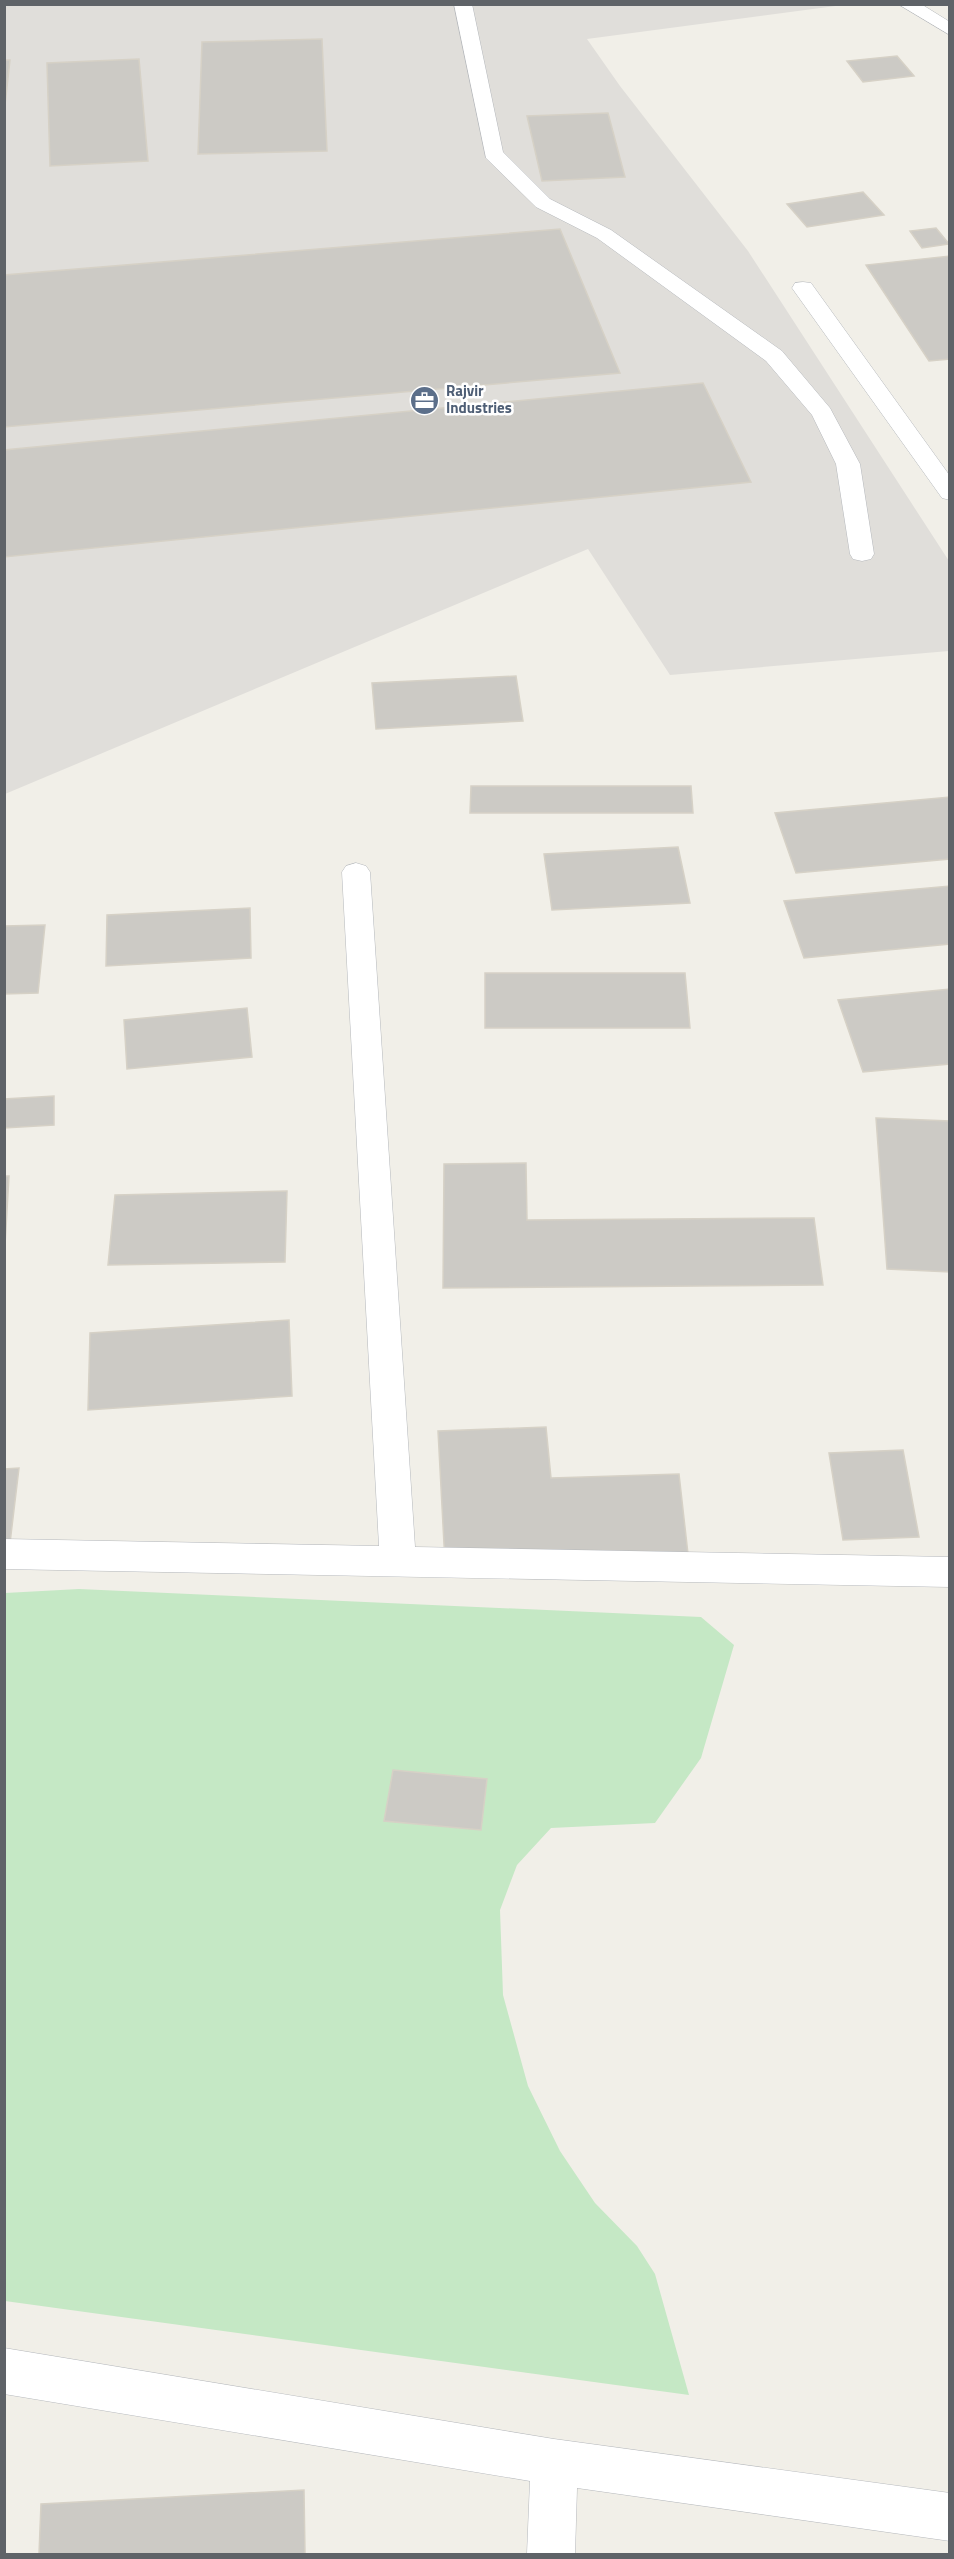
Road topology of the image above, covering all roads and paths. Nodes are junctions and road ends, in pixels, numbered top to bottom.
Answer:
1 (463, 4) edge
2 (907, 4) edge
3 (950, 30) edge
4 (802, 288) dead end
5 (950, 493) edge
6 (862, 554) dead end
7 (356, 872) dead end
8 (4, 1554) edge
9 (398, 1563) junction
10 (950, 1572) edge
11 (4, 2371) edge
12 (554, 2462) junction
13 (950, 2517) edge
14 (551, 2554) edge

1 - 6 street
2 - 3 street
4 - 5 street
7 - 9 street
8 - 9 street
9 - 10 street
11 - 12 street
12 - 13 street
12 - 14 street

